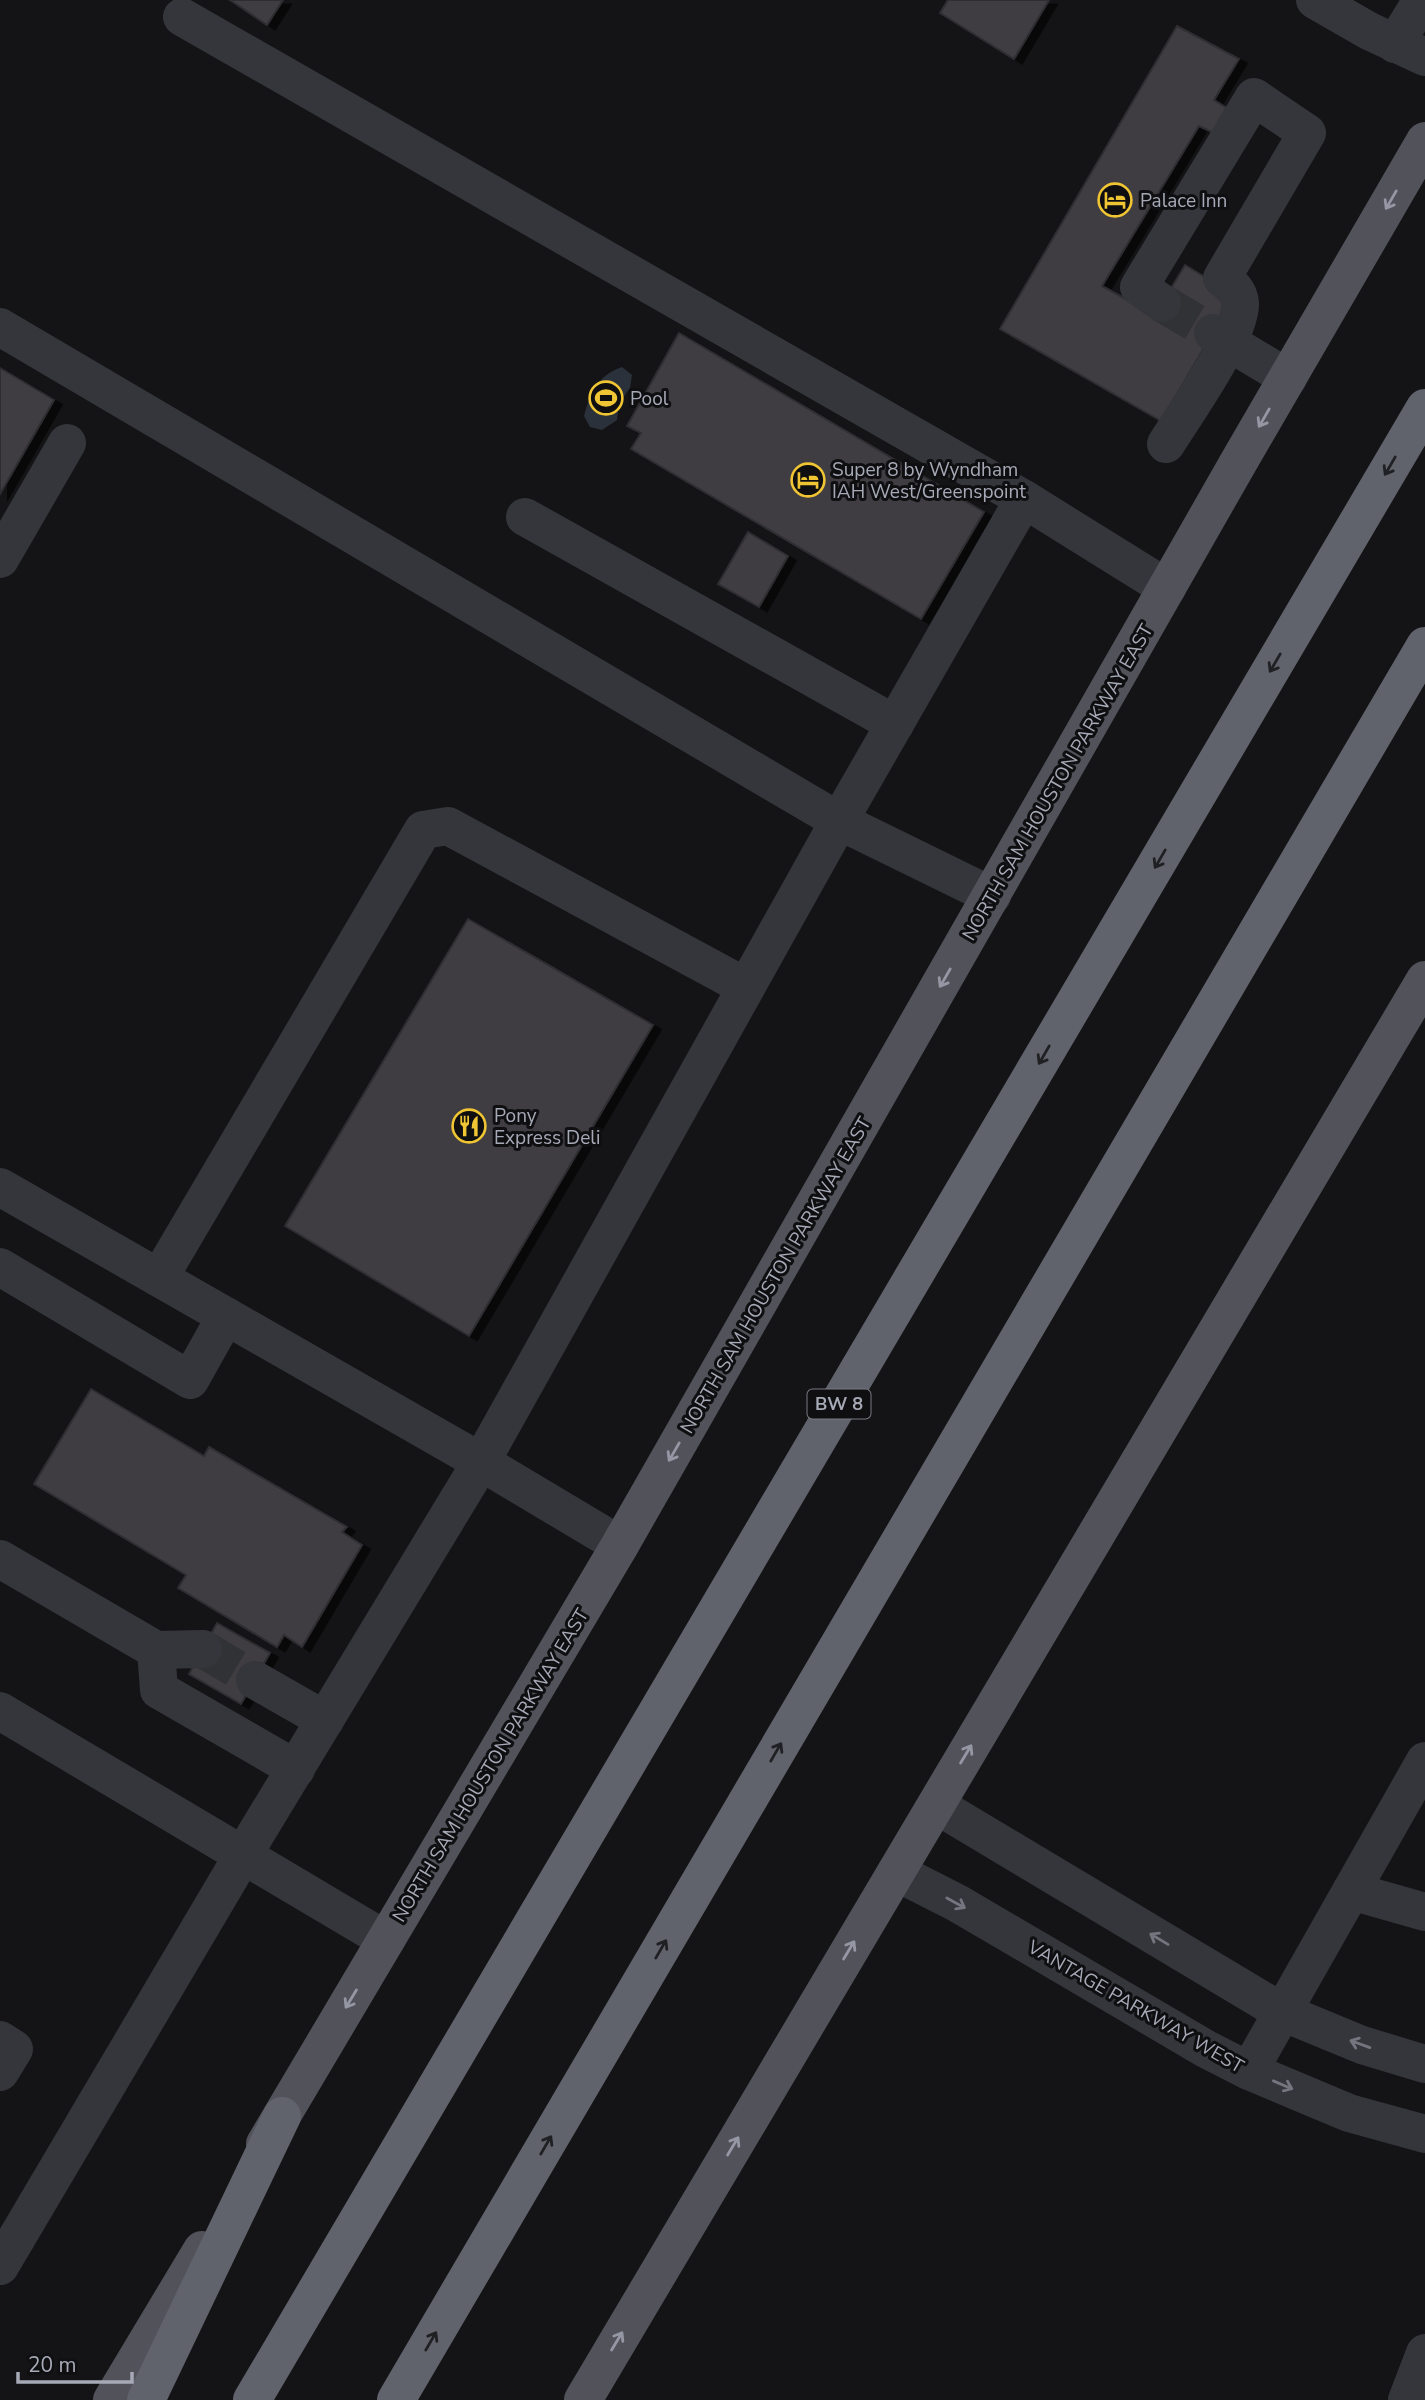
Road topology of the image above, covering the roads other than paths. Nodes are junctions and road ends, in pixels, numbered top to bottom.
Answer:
1 (1315, 0) edge
2 (1422, 0) edge
3 (182, 17) dead end
4 (1410, 50) edge
5 (1425, 141) edge
6 (1162, 303) tunnel mouth
7 (0, 327) edge
8 (1221, 338) junction
9 (1287, 378) junction
10 (1425, 408) edge
11 (67, 443) dead end
12 (1166, 444) dead end
13 (1024, 499) junction
14 (525, 517) dead end
15 (0, 559) edge
16 (1167, 588) junction
17 (1425, 646) edge
18 (895, 724) junction
19 (839, 821) junction
20 (992, 896) junction
21 (1425, 980) edge
22 (746, 987) junction
23 (0, 1187) edge
24 (0, 1267) edge
25 (159, 1278) junction
26 (226, 1316) junction
27 (481, 1462) junction
28 (620, 1545) junction
29 (0, 1559) edge
30 (203, 1649) tunnel mouth
31 (156, 1650) junction
32 (255, 1680) tunnel mouth
33 (0, 1711) edge
34 (325, 1720) junction
35 (1425, 1761) edge
36 (296, 1769) junction
37 (936, 1805) junction
38 (243, 1855) junction
39 (895, 1872) junction
40 (1351, 1891) junction
41 (1425, 1912) edge
42 (386, 1940) junction
43 (1282, 2012) junction
44 (0, 2040) edge
45 (1425, 2064) edge
46 (1249, 2071) junction
47 (0, 2072) edge
48 (282, 2116) junction
49 (1425, 2134) edge
50 (0, 2266) edge
51 (1425, 2353) edge
52 (112, 2400) edge
53 (146, 2400) edge
54 (252, 2400) edge
55 (397, 2400) edge
56 (583, 2400) edge
57 (1407, 2400) edge

1 - 4 street
2 - 4 street
3 - 13 street
5 -> 9 main road, NORTH SAM HOUSTON PARKWAY EAST
6 - 8 street
7 - 19 street
8 - 9 street
8 - 12 street
9 -> 16 main road, NORTH SAM HOUSTON PARKWAY EAST
10 -> 54 highway, BW 8
11 - 15 street
13 - 16 street
13 - 18 street
14 - 18 street
16 - 20 main road, NORTH SAM HOUSTON PARKWAY EAST
55 -> 17 highway
18 - 19 street
19 - 20 street
19 - 22 street
20 -> 28 main road, NORTH SAM HOUSTON PARKWAY EAST
37 -> 21 main road
22 - 25 street
22 - 27 street
23 - 25 street
24 - 26 street
25 - 26 street
26 - 27 street
27 - 28 street
27 - 34 street
28 - 42 main road, NORTH SAM HOUSTON PARKWAY EAST
29 - 31 street
30 - 31 street
31 - 36 street
32 - 34 street
33 - 38 street
34 - 36 street
35 - 40 street
36 - 38 street
37 - 39 main road
43 -> 37 street
38 - 42 street
38 - 50 street
39 -> 46 street, VANTAGE PARKWAY WEST
56 -> 39 main road
40 - 41 street
40 - 43 street
42 -> 48 main road, NORTH SAM HOUSTON PARKWAY EAST
45 -> 43 street
43 - 46 street
44 - 47 street
46 -> 49 street, VANTAGE PARKWAY WEST
48 - 52 main road, NORTH SAM HOUSTON PARKWAY EAST
48 - 53 highway
51 - 57 street

